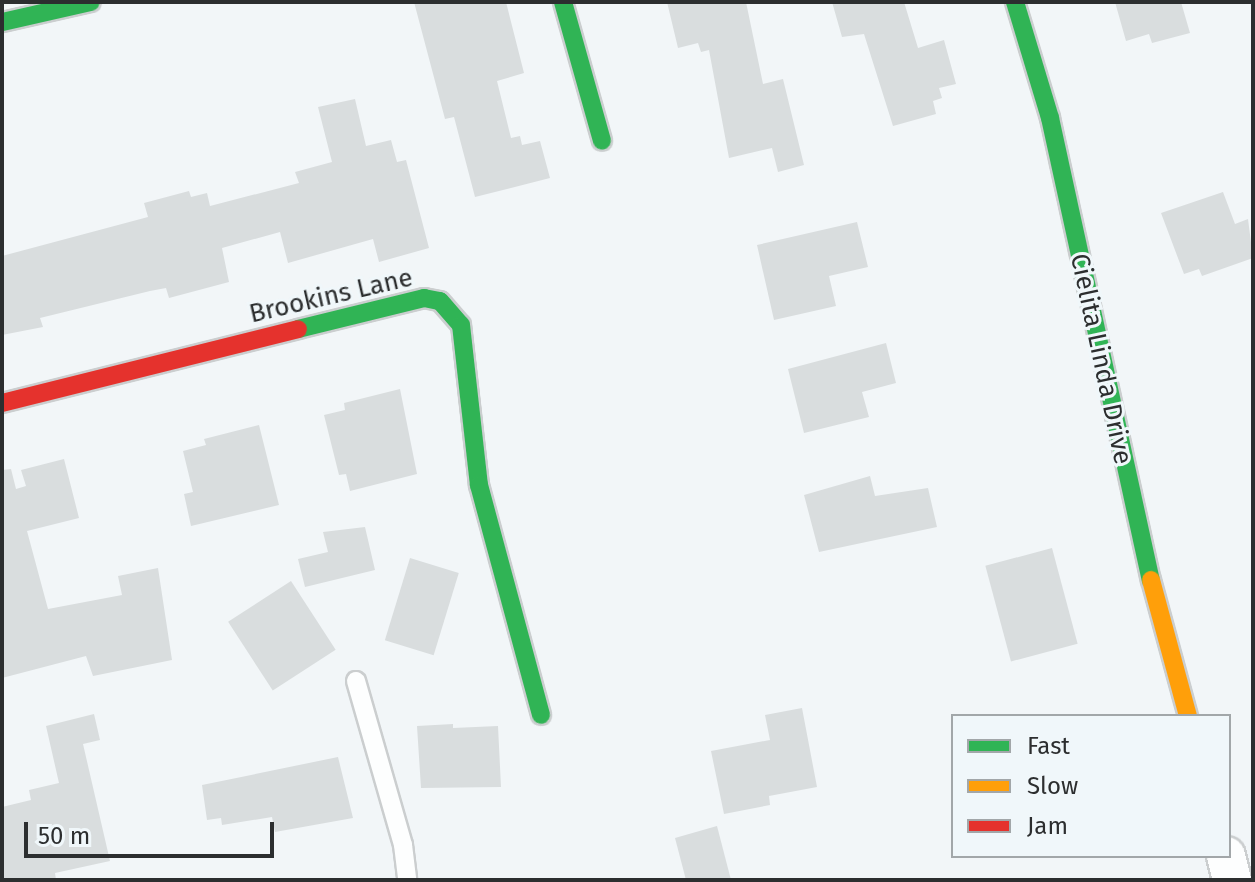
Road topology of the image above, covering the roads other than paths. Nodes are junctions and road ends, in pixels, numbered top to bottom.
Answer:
1 (91, 2) edge
2 (563, 2) edge
3 (1015, 2) edge
4 (2, 22) edge
5 (602, 141) dead end
6 (2, 403) edge
7 (356, 681) dead end
8 (1187, 714) edge
9 (541, 715) dead end
10 (1226, 858) edge
11 (407, 880) edge
12 (1232, 880) edge

1 - 4 street
2 - 5 street
3 - 8 street, Cielita Linda Drive
6 - 9 street, Brookins Lane
7 - 11 lane
10 - 12 street

